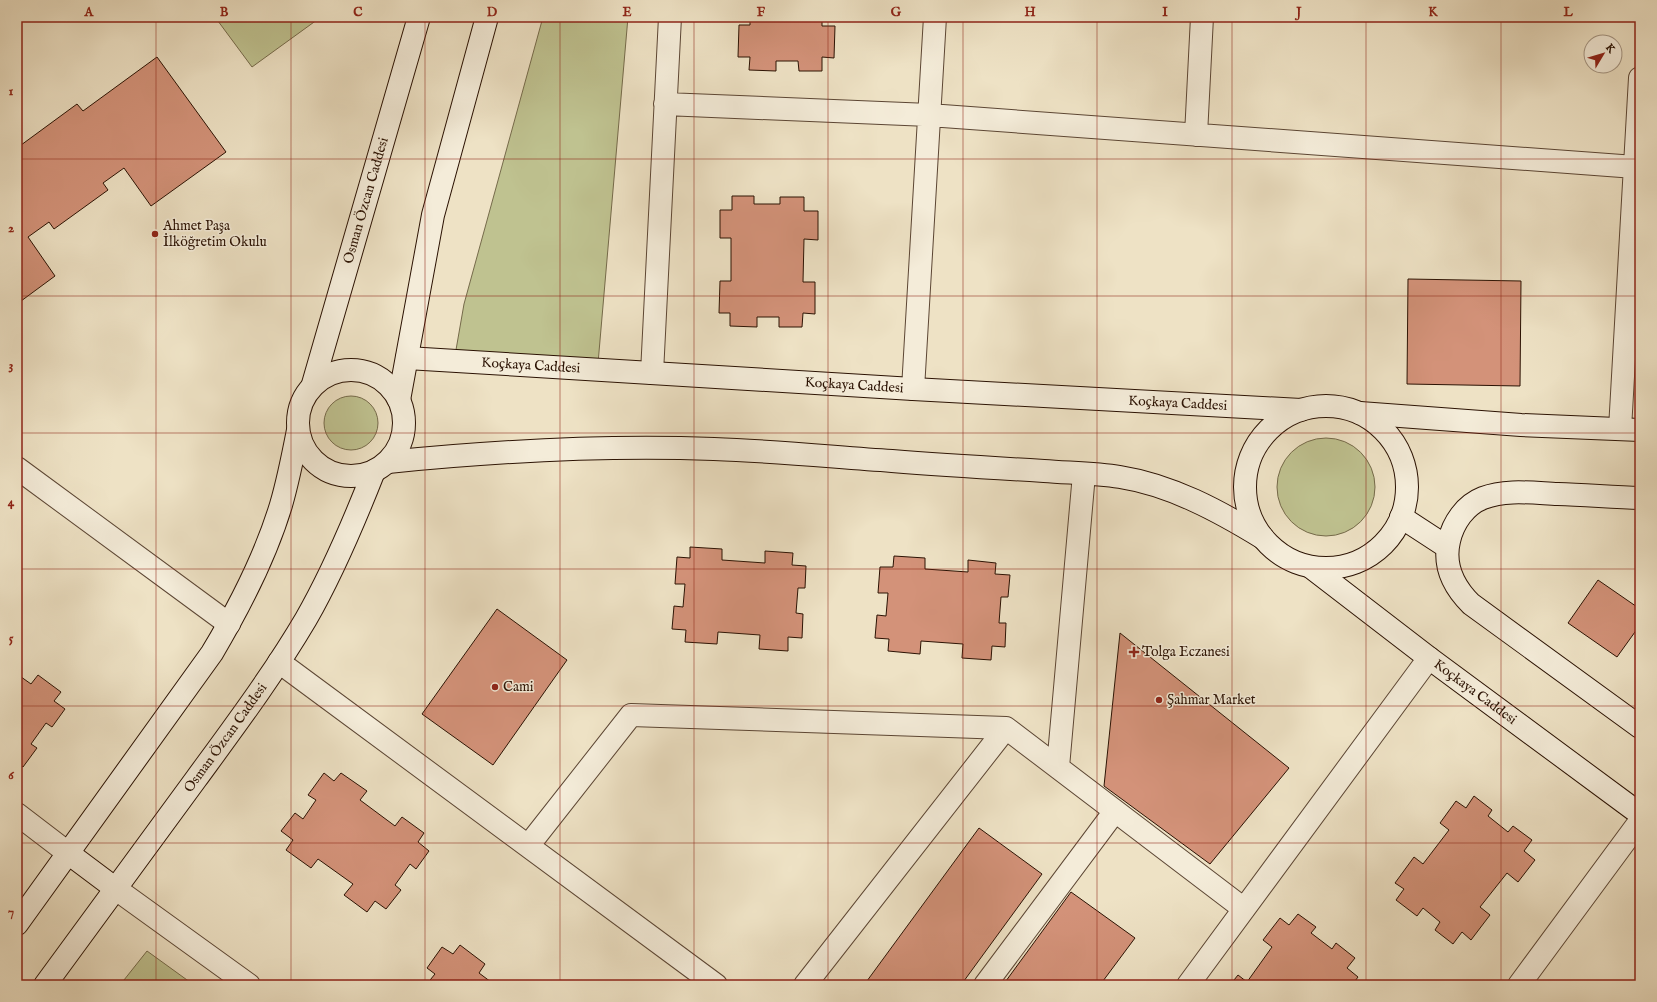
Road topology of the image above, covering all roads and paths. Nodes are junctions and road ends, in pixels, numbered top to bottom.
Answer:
1 (419, 17) edge
2 (487, 17) edge
3 (670, 17) edge
4 (935, 17) edge
5 (1202, 17) edge
6 (1640, 78) edge
7 (665, 104) junction
8 (929, 115) junction
9 (1196, 135) junction
10 (1635, 167) junction
11 (407, 358) junction
12 (652, 373) junction
13 (313, 384) junction
14 (913, 390) junction
15 (399, 400) junction
16 (1301, 410) junction
17 (1359, 413) junction
18 (298, 430) junction
19 (1630, 430) edge
20 (381, 467) junction
21 (17, 468) edge
22 (1084, 474) junction
23 (1640, 498) edge
24 (1401, 517) junction
25 (1263, 538) junction
26 (1447, 547) junction
27 (1312, 568) junction
28 (229, 624) junction
29 (1429, 658) junction
30 (280, 662) junction
31 (1640, 727) edge
32 (1006, 728) junction
33 (1058, 767) junction
34 (1116, 810) junction
35 (17, 814) edge
36 (1640, 814) edge
37 (1640, 821) edge
38 (528, 846) junction
39 (68, 853) junction
40 (116, 889) junction
41 (1244, 909) junction
42 (17, 924) edge
43 (45, 985) edge
44 (249, 985) edge
45 (716, 985) edge
46 (805, 985) edge
47 (985, 985) edge
48 (1188, 985) edge
49 (1519, 985) edge

1 - 13 main road, Osman Özcan Caddesi
2 - 11 main road
3 - 7 main road
4 - 8 main road
5 - 9 main road
6 - 10 main road
7 - 8 main road
7 - 12 main road
8 - 9 main road
8 - 14 main road
9 - 10 main road
10 - 19 main road
11 - 12 main road, Koçkaya Caddesi
11 - 15 main road
12 - 14 main road, Koçkaya Caddesi
13 - 15 main road
13 - 18 main road
14 - 16 main road, Koçkaya Caddesi
15 - 20 main road
16 - 17 main road
16 - 25 main road
17 - 19 main road
17 - 24 main road
18 - 20 main road
18 - 28 main road
20 - 22 main road
20 - 30 main road, Osman Özcan Caddesi
21 - 28 main road
22 - 25 main road
22 - 33 main road
23 - 26 main road
24 - 26 main road
24 - 27 main road
25 - 27 main road
26 - 31 main road
27 - 29 main road, Koçkaya Caddesi
28 - 39 main road
29 - 36 main road, Koçkaya Caddesi
29 - 41 main road
30 - 38 main road
30 - 40 main road, Osman Özcan Caddesi
32 - 33 main road
32 - 38 main road
32 - 46 main road
33 - 34 main road
34 - 41 main road
34 - 47 main road
35 - 39 main road
37 - 49 main road
38 - 45 main road
39 - 40 main road
39 - 42 main road
40 - 43 main road, Osman Özcan Caddesi
40 - 44 main road
41 - 48 main road

